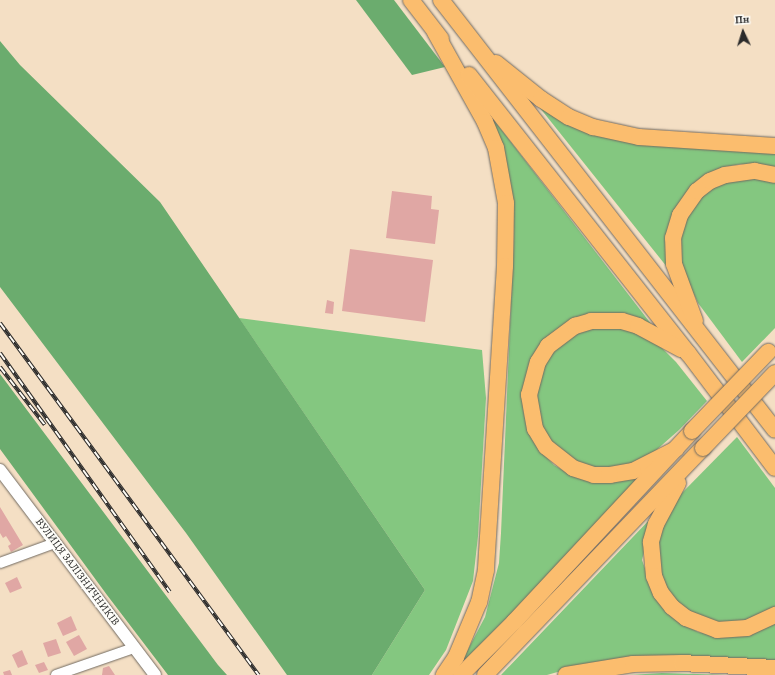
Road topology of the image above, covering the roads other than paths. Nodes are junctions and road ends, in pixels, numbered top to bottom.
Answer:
1 (411, 0) edge
2 (441, 0) edge
3 (434, 32) junction
4 (475, 46) junction
5 (775, 146) edge
6 (775, 175) edge
7 (702, 339) junction
8 (771, 349) edge
9 (688, 353) junction
10 (775, 373) edge
11 (775, 430) edge
12 (676, 449) junction
13 (692, 460) junction
14 (775, 468) edge
15 (0, 470) edge
16 (55, 543) junction
17 (0, 563) edge
18 (775, 615) edge
19 (134, 648) junction
20 (775, 668) edge
21 (56, 675) edge
22 (155, 675) edge
23 (444, 675) edge
24 (461, 675) edge
25 (485, 675) edge
26 (566, 675) edge

1 - 3 highway
2 - 4 highway
3 - 9 highway
3 - 23 highway
4 - 5 highway
4 - 7 highway
6 - 7 highway
7 - 11 highway
8 - 12 highway, bridge
9 - 12 highway
9 - 14 highway
10 - 13 highway, bridge
12 - 24 highway
13 - 18 highway
13 - 25 highway
15 - 16 street, ВУЛИЦЯ ЗАЛІЗНИЧНИКІВ
16 - 17 street
16 - 19 street, ВУЛИЦЯ ЗАЛІЗНИЧНИКІВ
19 - 21 street
19 - 22 street, ВУЛИЦЯ ЗАЛІЗНИЧНИКІВ
20 - 26 highway

